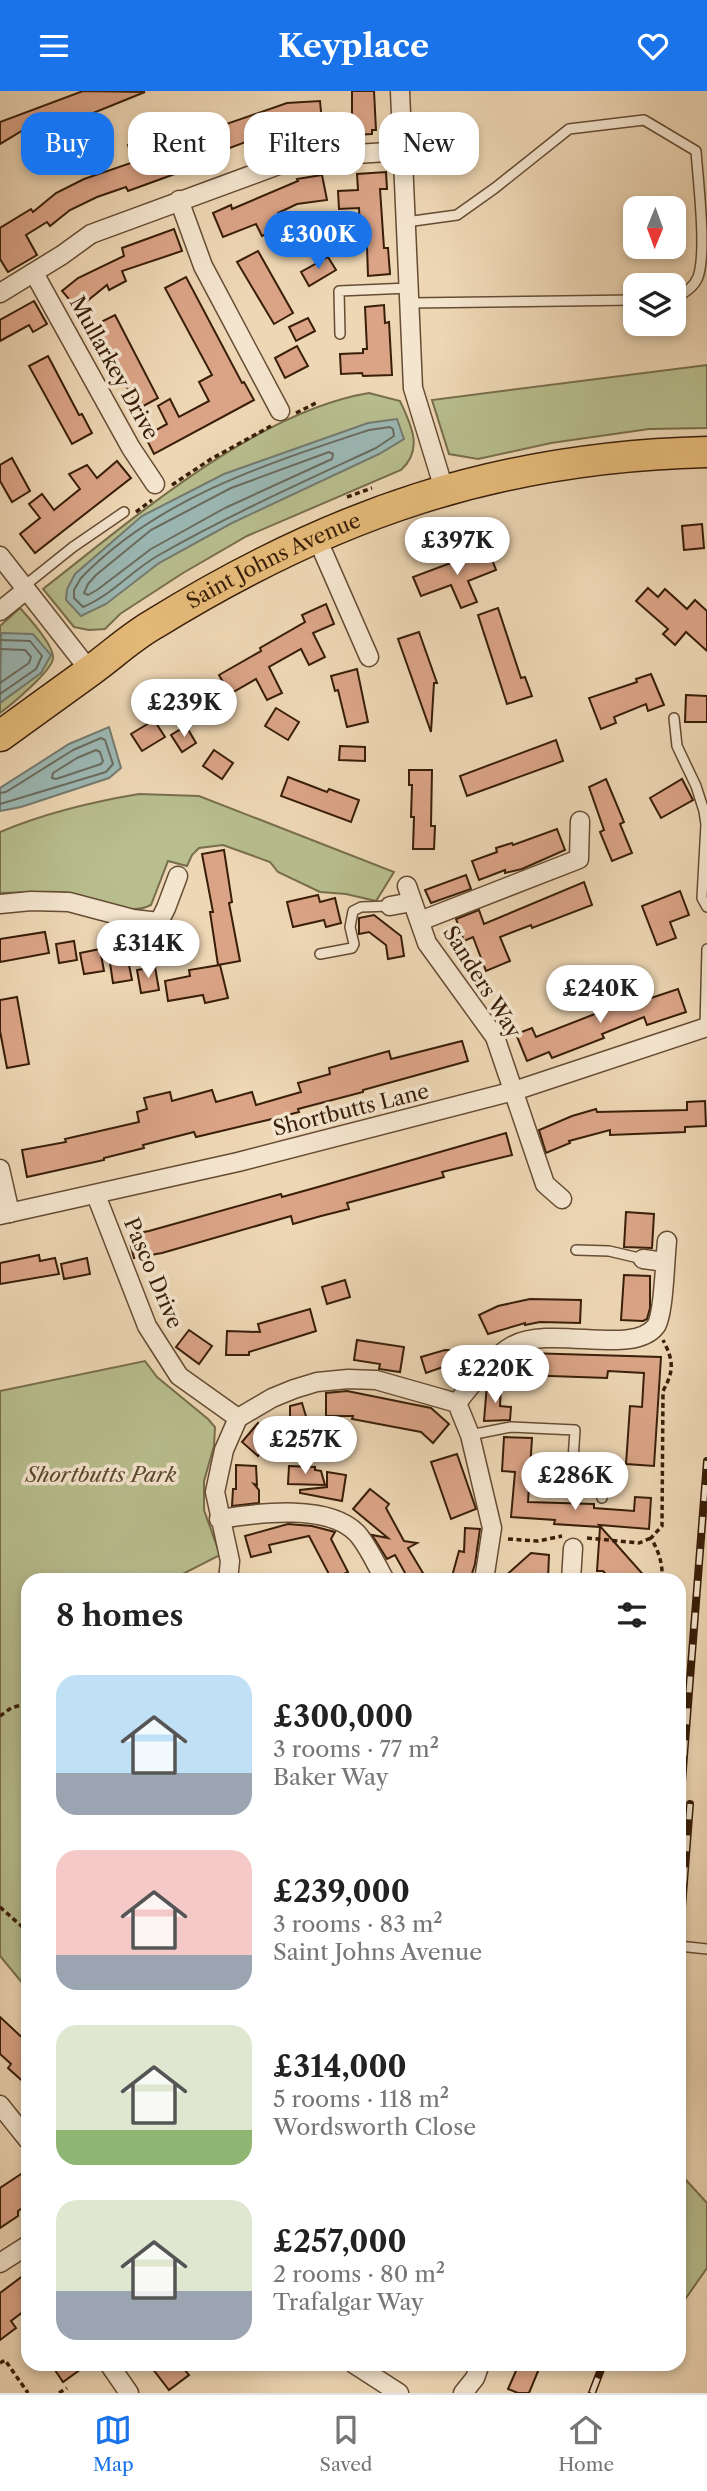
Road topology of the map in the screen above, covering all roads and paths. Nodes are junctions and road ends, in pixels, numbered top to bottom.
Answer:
1 (400, 91) edge
2 (401, 112) edge
3 (379, 153) edge
4 (404, 175) edge
5 (179, 200) junction
6 (406, 222) junction
7 (34, 273) junction
8 (686, 292) edge
9 (0, 293) edge
10 (409, 295) junction
11 (623, 300) edge
12 (340, 334) dead end
13 (280, 411) dead end
14 (707, 452) edge
15 (155, 484) dead end
16 (444, 489) junction
17 (124, 512) dead end
18 (316, 536) junction
19 (0, 556) edge
20 (25, 589) junction
21 (0, 611) edge
22 (369, 657) dead end
23 (90, 671) junction
24 (674, 718) dead end
25 (0, 736) edge
26 (580, 821) dead end
27 (178, 876) dead end
28 (0, 904) edge
29 (390, 906) joint
30 (707, 907) edge
31 (420, 921) junction
32 (159, 922) junction
33 (172, 936) dead end
34 (707, 949) edge
35 (320, 954) dead end
36 (706, 1027) edge
37 (514, 1091) junction
38 (0, 1169) edge
39 (96, 1195) junction
40 (562, 1199) dead end
41 (5, 1214) edge
42 (667, 1241) dead end
43 (576, 1250) dead end
44 (643, 1259) joint
45 (665, 1262) junction
46 (656, 1326) junction
47 (457, 1403) junction
48 (238, 1418) junction
49 (470, 1435) junction
50 (602, 1498) dead end
51 (219, 1519) junction
52 (573, 1548) dead end
53 (229, 1573) edge
54 (381, 1573) edge
55 (485, 1573) edge
56 (571, 1573) edge
57 (663, 1573) edge
58 (21, 1705) edge
59 (0, 1716) edge
60 (0, 1907) edge
61 (21, 1926) edge
62 (686, 1947) edge
63 (707, 1949) edge
64 (0, 2105) edge
65 (21, 2131) edge
66 (21, 2252) edge
67 (0, 2263) edge
68 (0, 2363) edge
69 (114, 2371) edge
70 (365, 2371) edge
71 (478, 2371) edge
72 (67, 2388) dead end
73 (28, 2393) edge
74 (59, 2393) edge
75 (129, 2393) edge
76 (399, 2393) edge
77 (463, 2393) edge

1 - 2 street
3 - 5 street
4 - 6 street
5 - 7 street
5 - 13 street
6 - 8 lane
6 - 10 street
7 - 9 street
7 - 15 street, Mullarkey Drive
10 - 11 lane
10 - 12 lane
10 - 16 street
14 - 16 highway, Saint Johns Avenue
16 - 18 highway, Saint Johns Avenue
17 - 20 lane
18 - 22 street
18 - 23 highway, Saint Johns Avenue
19 - 20 street
20 - 21 street
20 - 23 street
23 - 25 highway, Saint Johns Avenue
24 - 30 lane
26 - 31 street
27 - 32 street
28 - 32 street
29 - 31 street, Sanders Way
29 - 35 lane
31 - 37 street, Sanders Way
32 - 33 street
34 - 36 lane
36 - 37 street, Shortbutts Lane
37 - 39 street, Shortbutts Lane
37 - 40 street, Sanders Way
38 - 41 street
39 - 41 street, Shortbutts Lane
39 - 48 street, Pasco Drive
42 - 45 street
43 - 44 lane
44 - 45 street
45 - 46 street
46 - 47 street
46 - 57 path
47 - 48 street
47 - 49 street
48 - 51 street
49 - 50 lane
49 - 55 street
51 - 53 street
51 - 54 street
52 - 56 street
58 - 59 path
60 - 61 path
62 - 63 lane
64 - 65 street
66 - 67 street
68 - 73 path
69 - 75 street
70 - 76 street
71 - 77 street
72 - 74 path

